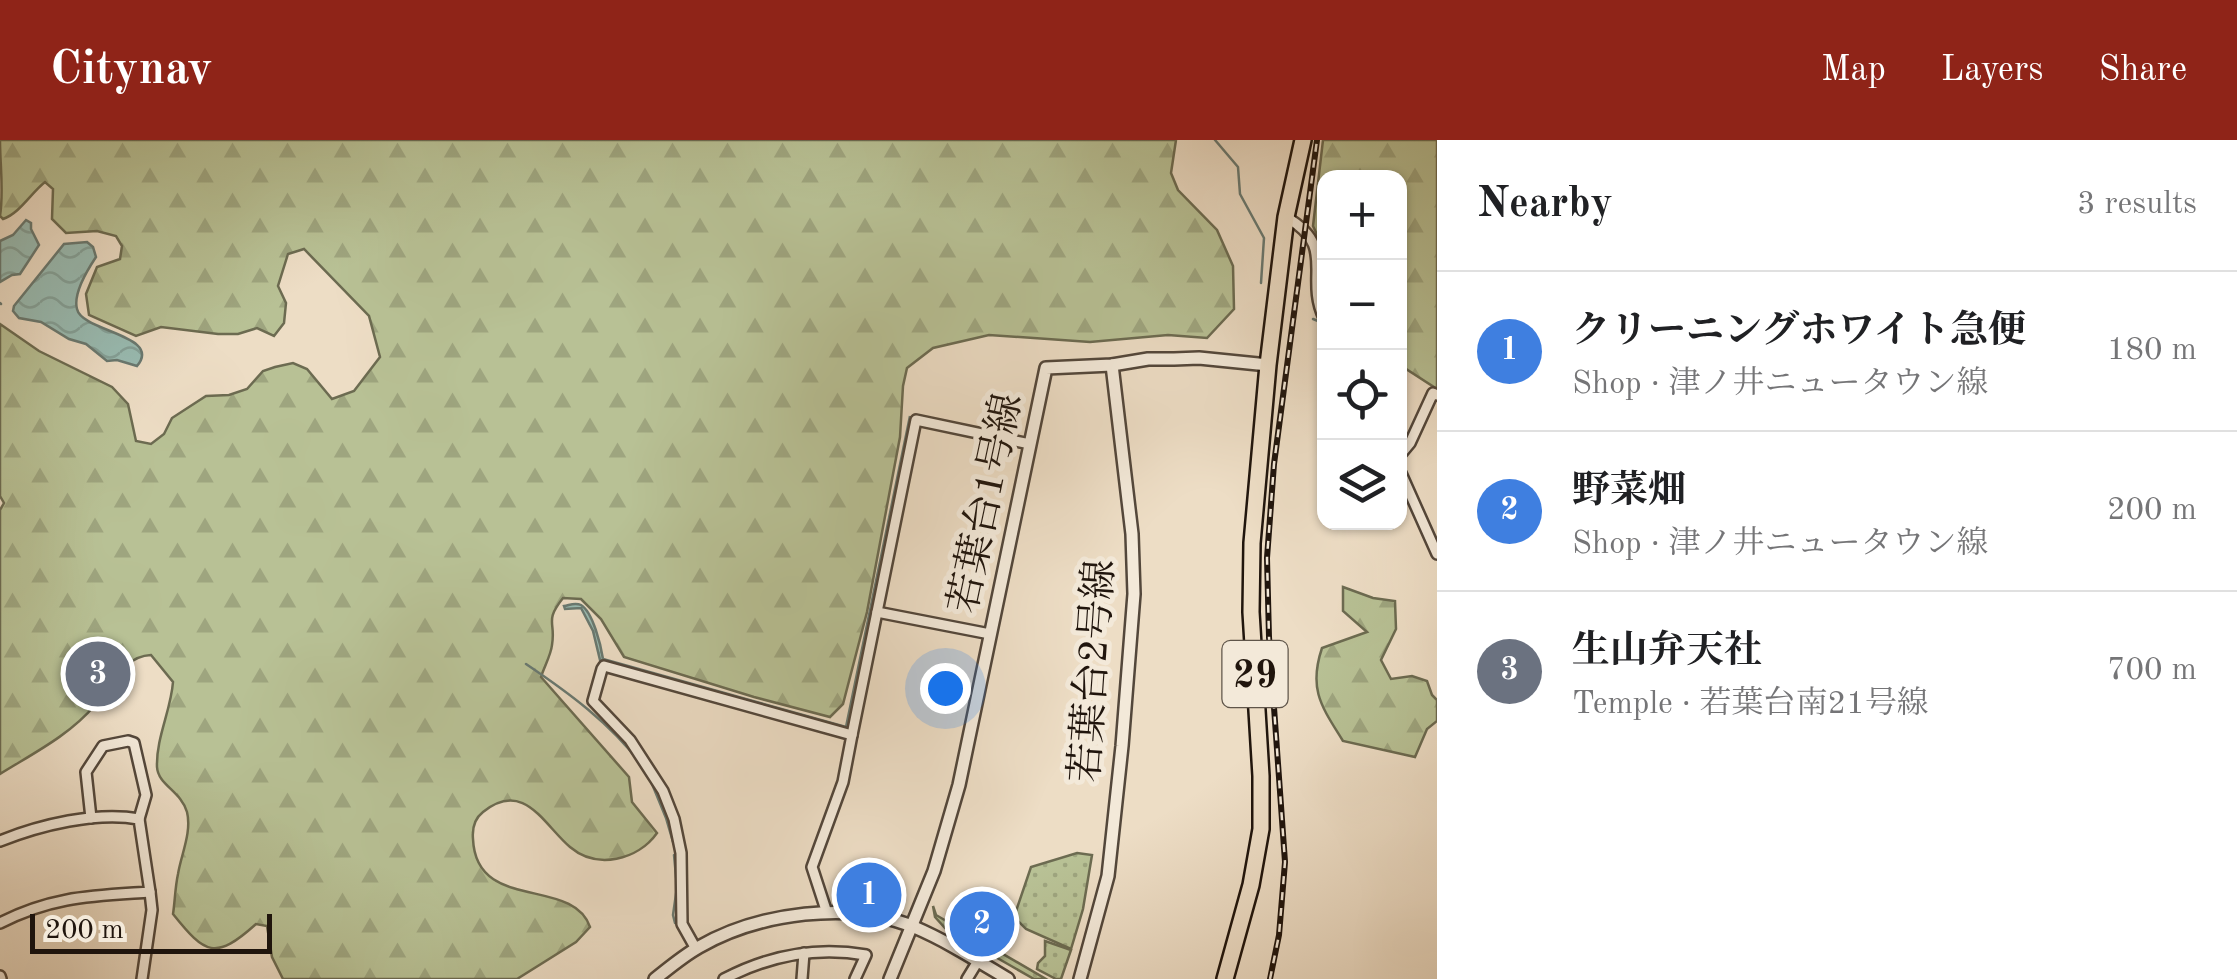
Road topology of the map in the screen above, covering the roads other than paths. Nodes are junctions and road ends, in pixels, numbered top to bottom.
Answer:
1 (1303, 140) edge
2 (1286, 217) junction
3 (1317, 260) edge
4 (1268, 364) junction
5 (1112, 365) junction
6 (1437, 395) edge
7 (1030, 444) junction
8 (1407, 447) edge
9 (1407, 485) edge
10 (1435, 539) edge
11 (1437, 554) edge
12 (877, 612) junction
13 (990, 634) junction
14 (852, 735) junction
15 (91, 818) junction
16 (139, 819) junction
17 (0, 841) edge
18 (150, 892) junction
19 (827, 913) junction
20 (0, 923) edge
21 (912, 926) junction
22 (696, 949) junction
23 (804, 953) junction
24 (978, 962) junction
25 (740, 975) edge
26 (142, 979) edge
27 (655, 979) edge
28 (724, 979) edge
29 (802, 979) edge
30 (855, 979) edge
31 (890, 979) edge
32 (967, 979) edge
33 (1008, 979) edge
34 (1080, 979) edge
35 (1226, 979) edge

1 - 2 highway, 29
2 - 3 street
2 - 4 highway, 29
4 - 5 street, 若葉台1号線
4 - 35 highway, 29
5 - 7 street, 若葉台1号線
5 - 34 street, 若葉台2号線
6 - 8 street
7 - 12 street
7 - 13 street, 若葉台1号線
9 - 10 street
10 - 11 street
12 - 13 street
12 - 14 street
13 - 21 street, 若葉台1号線
14 - 19 street
14 - 22 street
15 - 16 street
15 - 16 street
15 - 17 street
16 - 18 street
18 - 20 street
18 - 26 street
19 - 21 street
19 - 22 street
21 - 24 street
21 - 31 street, 若葉台1号線
22 - 27 street
23 - 25 street
23 - 29 street
23 - 30 street
24 - 32 street
24 - 33 street
25 - 28 street

